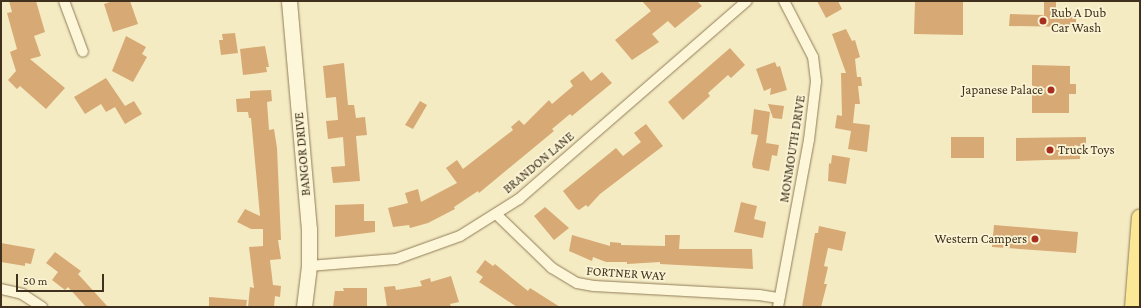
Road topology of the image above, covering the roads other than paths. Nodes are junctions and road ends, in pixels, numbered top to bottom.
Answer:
1 (64, 1) edge
2 (289, 1) edge
3 (747, 1) edge
4 (784, 1) edge
5 (83, 52) dead end
6 (496, 214) junction
7 (1140, 218) edge
8 (309, 266) junction
9 (1, 289) edge
10 (778, 303) edge
11 (42, 307) edge
12 (304, 307) edge
13 (1133, 307) edge

1 - 5 street
2 - 8 street, BANGOR DRIVE
3 - 6 street, BRANDON LANE
4 - 10 street, MONMOUTH DRIVE
6 - 8 street, BRANDON LANE
6 - 10 street, FORTNER WAY
7 - 13 main road
8 - 12 street, BANGOR DRIVE
9 - 11 street

